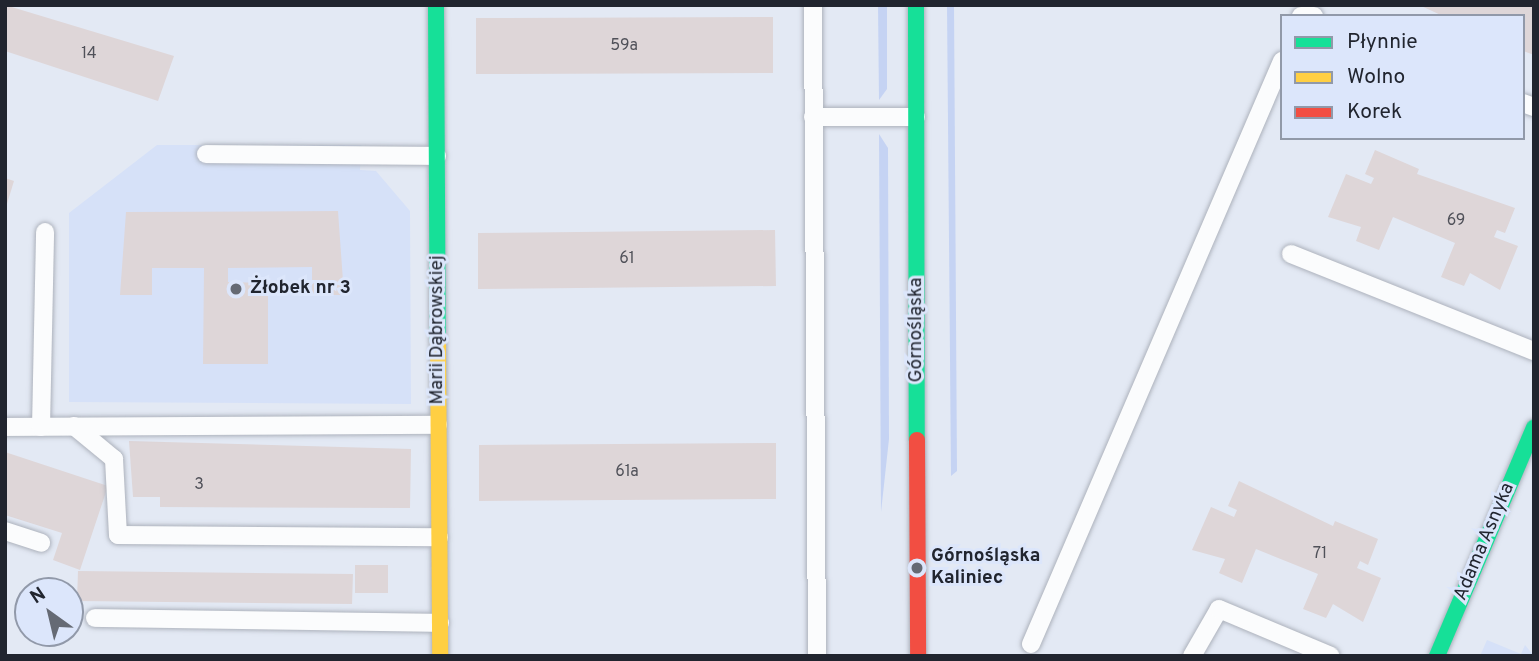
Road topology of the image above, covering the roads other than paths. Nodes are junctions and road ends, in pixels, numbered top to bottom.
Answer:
1 (436, 5) edge
2 (813, 5) edge
3 (916, 5) edge
4 (1280, 66) edge
5 (813, 117) junction
6 (916, 117) junction
7 (206, 154) dead end
8 (437, 156) junction
9 (46, 232) dead end
10 (1291, 254) dead end
11 (1534, 351) edge
12 (439, 425) junction
13 (74, 426) junction
14 (5, 427) edge
15 (41, 427) junction
16 (1534, 428) edge
17 (5, 531) edge
18 (439, 537) junction
19 (41, 543) dead end
20 (94, 618) dead end
21 (440, 623) junction
22 (1031, 644) dead end
23 (440, 656) edge
24 (817, 656) edge
25 (918, 656) edge
26 (1192, 656) edge
27 (1331, 656) edge
28 (1437, 656) edge

1 - 8 street, Marii Dąbrowskiej
2 - 5 lane
3 - 6 street, Górnośląska
4 - 22 lane
5 - 6 lane
5 - 24 lane
6 - 25 street, Górnośląska
7 - 8 lane
8 - 12 street, Marii Dąbrowskiej
9 - 15 lane
10 - 11 lane
12 - 13 lane
12 - 18 street, Marii Dąbrowskiej
13 - 15 lane
13 - 18 lane
14 - 15 lane
16 - 28 street, Adama Asnyka
17 - 19 lane
18 - 21 street, Marii Dąbrowskiej
20 - 21 lane
21 - 23 street, Marii Dąbrowskiej
26 - 27 lane

